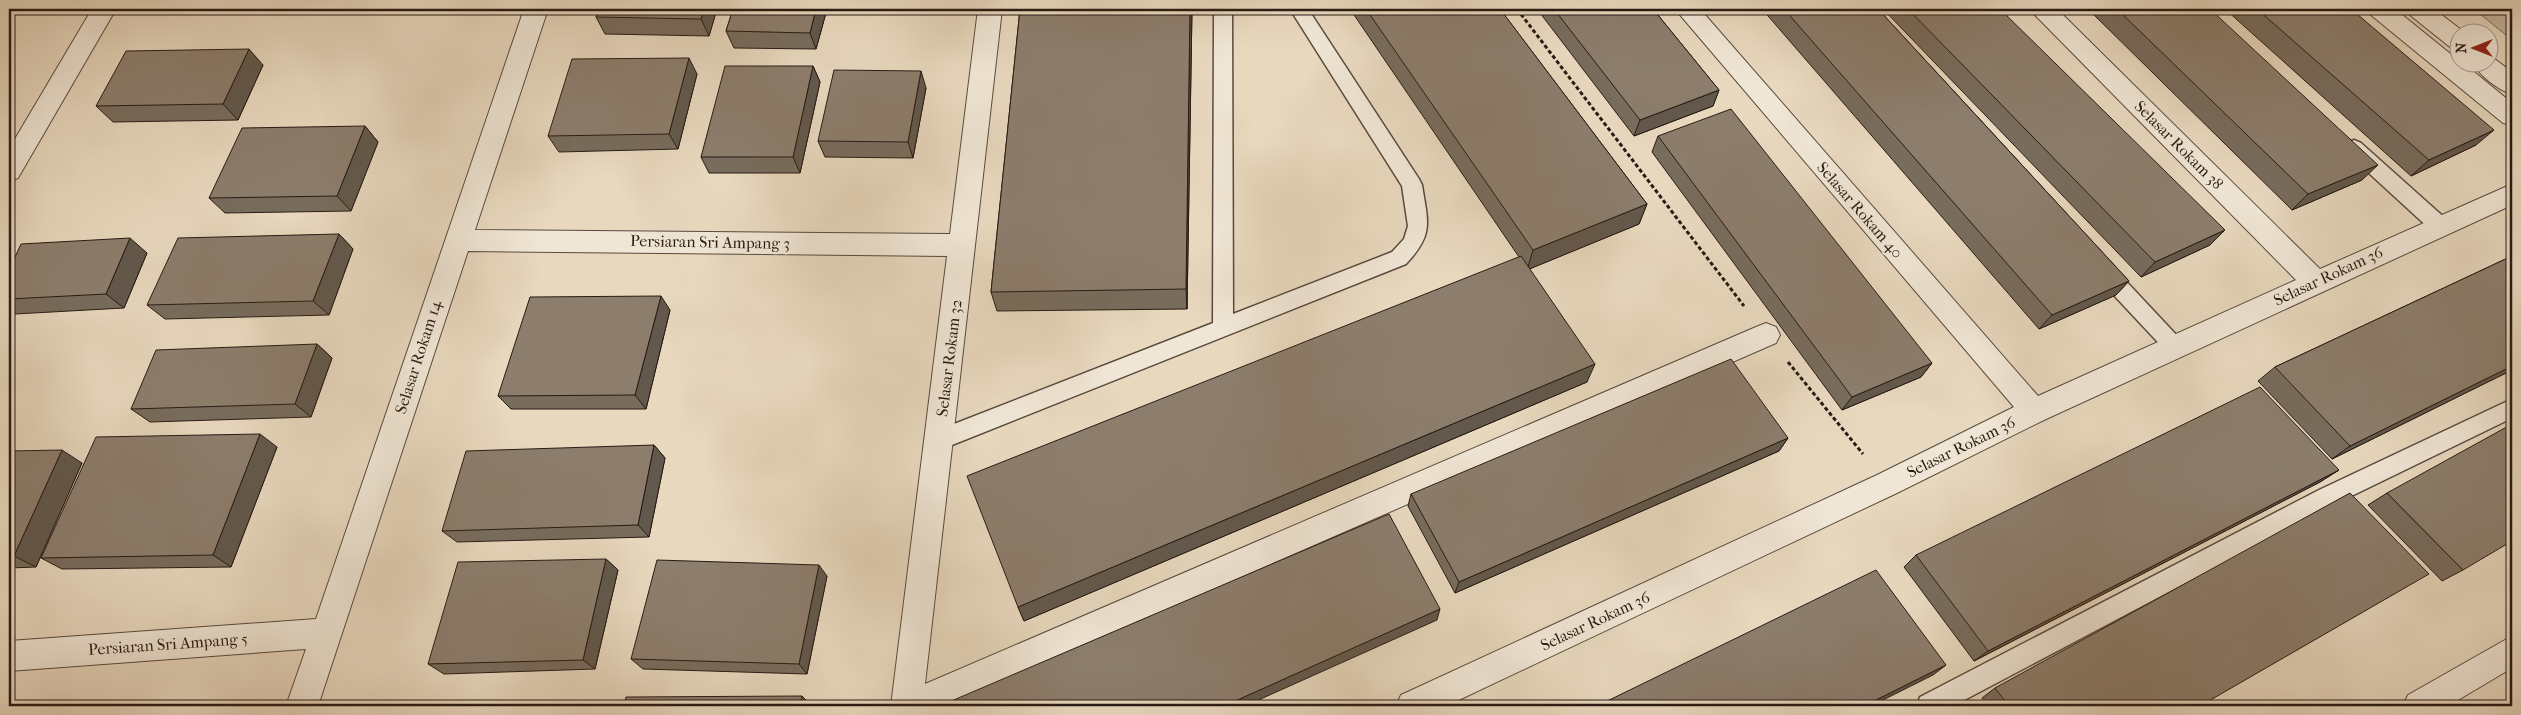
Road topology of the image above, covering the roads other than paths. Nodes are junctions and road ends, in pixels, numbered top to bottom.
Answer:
1 (104, 9) edge
2 (536, 9) edge
3 (990, 9) edge
4 (1223, 9) edge
5 (1299, 9) edge
6 (1687, 9) edge
7 (2043, 9) edge
8 (2379, 9) edge
9 (2418, 9) edge
10 (2448, 33) edge
11 (2496, 72) edge
12 (2512, 85) edge
13 (2512, 116) edge
14 (2338, 134) edge
15 (9, 171) edge
16 (2512, 194) edge
17 (2439, 226) junction
18 (457, 240) junction
19 (962, 245) junction
20 (2087, 253) edge
21 (2315, 282) junction
22 (1223, 327) junction
23 (1766, 335) road end
24 (2174, 347) junction
25 (2512, 408) edge
26 (2034, 411) junction
27 (939, 440) junction
28 (327, 633) junction
29 (2512, 651) edge
30 (9, 656) edge
31 (302, 706) edge
32 (909, 706) edge
33 (1412, 706) edge
34 (1929, 706) edge
35 (2419, 706) edge

1 - 15 street
2 - 18 street, Selasar Rokam 14
3 - 19 street, Selasar Rokam 32
4 - 22 lane
5 - 22 lane
6 - 26 street, Selasar Rokam 40
7 - 21 street, Selasar Rokam 38
8 - 13 street
9 - 10 street
11 - 12 street
14 - 17 lane
16 - 17 street, Selasar Rokam 36
17 - 21 street, Selasar Rokam 36
18 - 19 street, Persiaran Sri Ampang 3
18 - 28 street, Selasar Rokam 14
19 - 27 street, Selasar Rokam 32
20 - 24 lane
21 - 24 street, Selasar Rokam 36
22 - 27 lane
23 - 32 street
24 - 26 street, Selasar Rokam 36
25 - 34 lane
26 - 33 street, Selasar Rokam 36
27 - 32 street, Selasar Rokam 32
28 - 30 street, Persiaran Sri Ampang 5
28 - 31 street, Selasar Rokam 14
29 - 35 street

